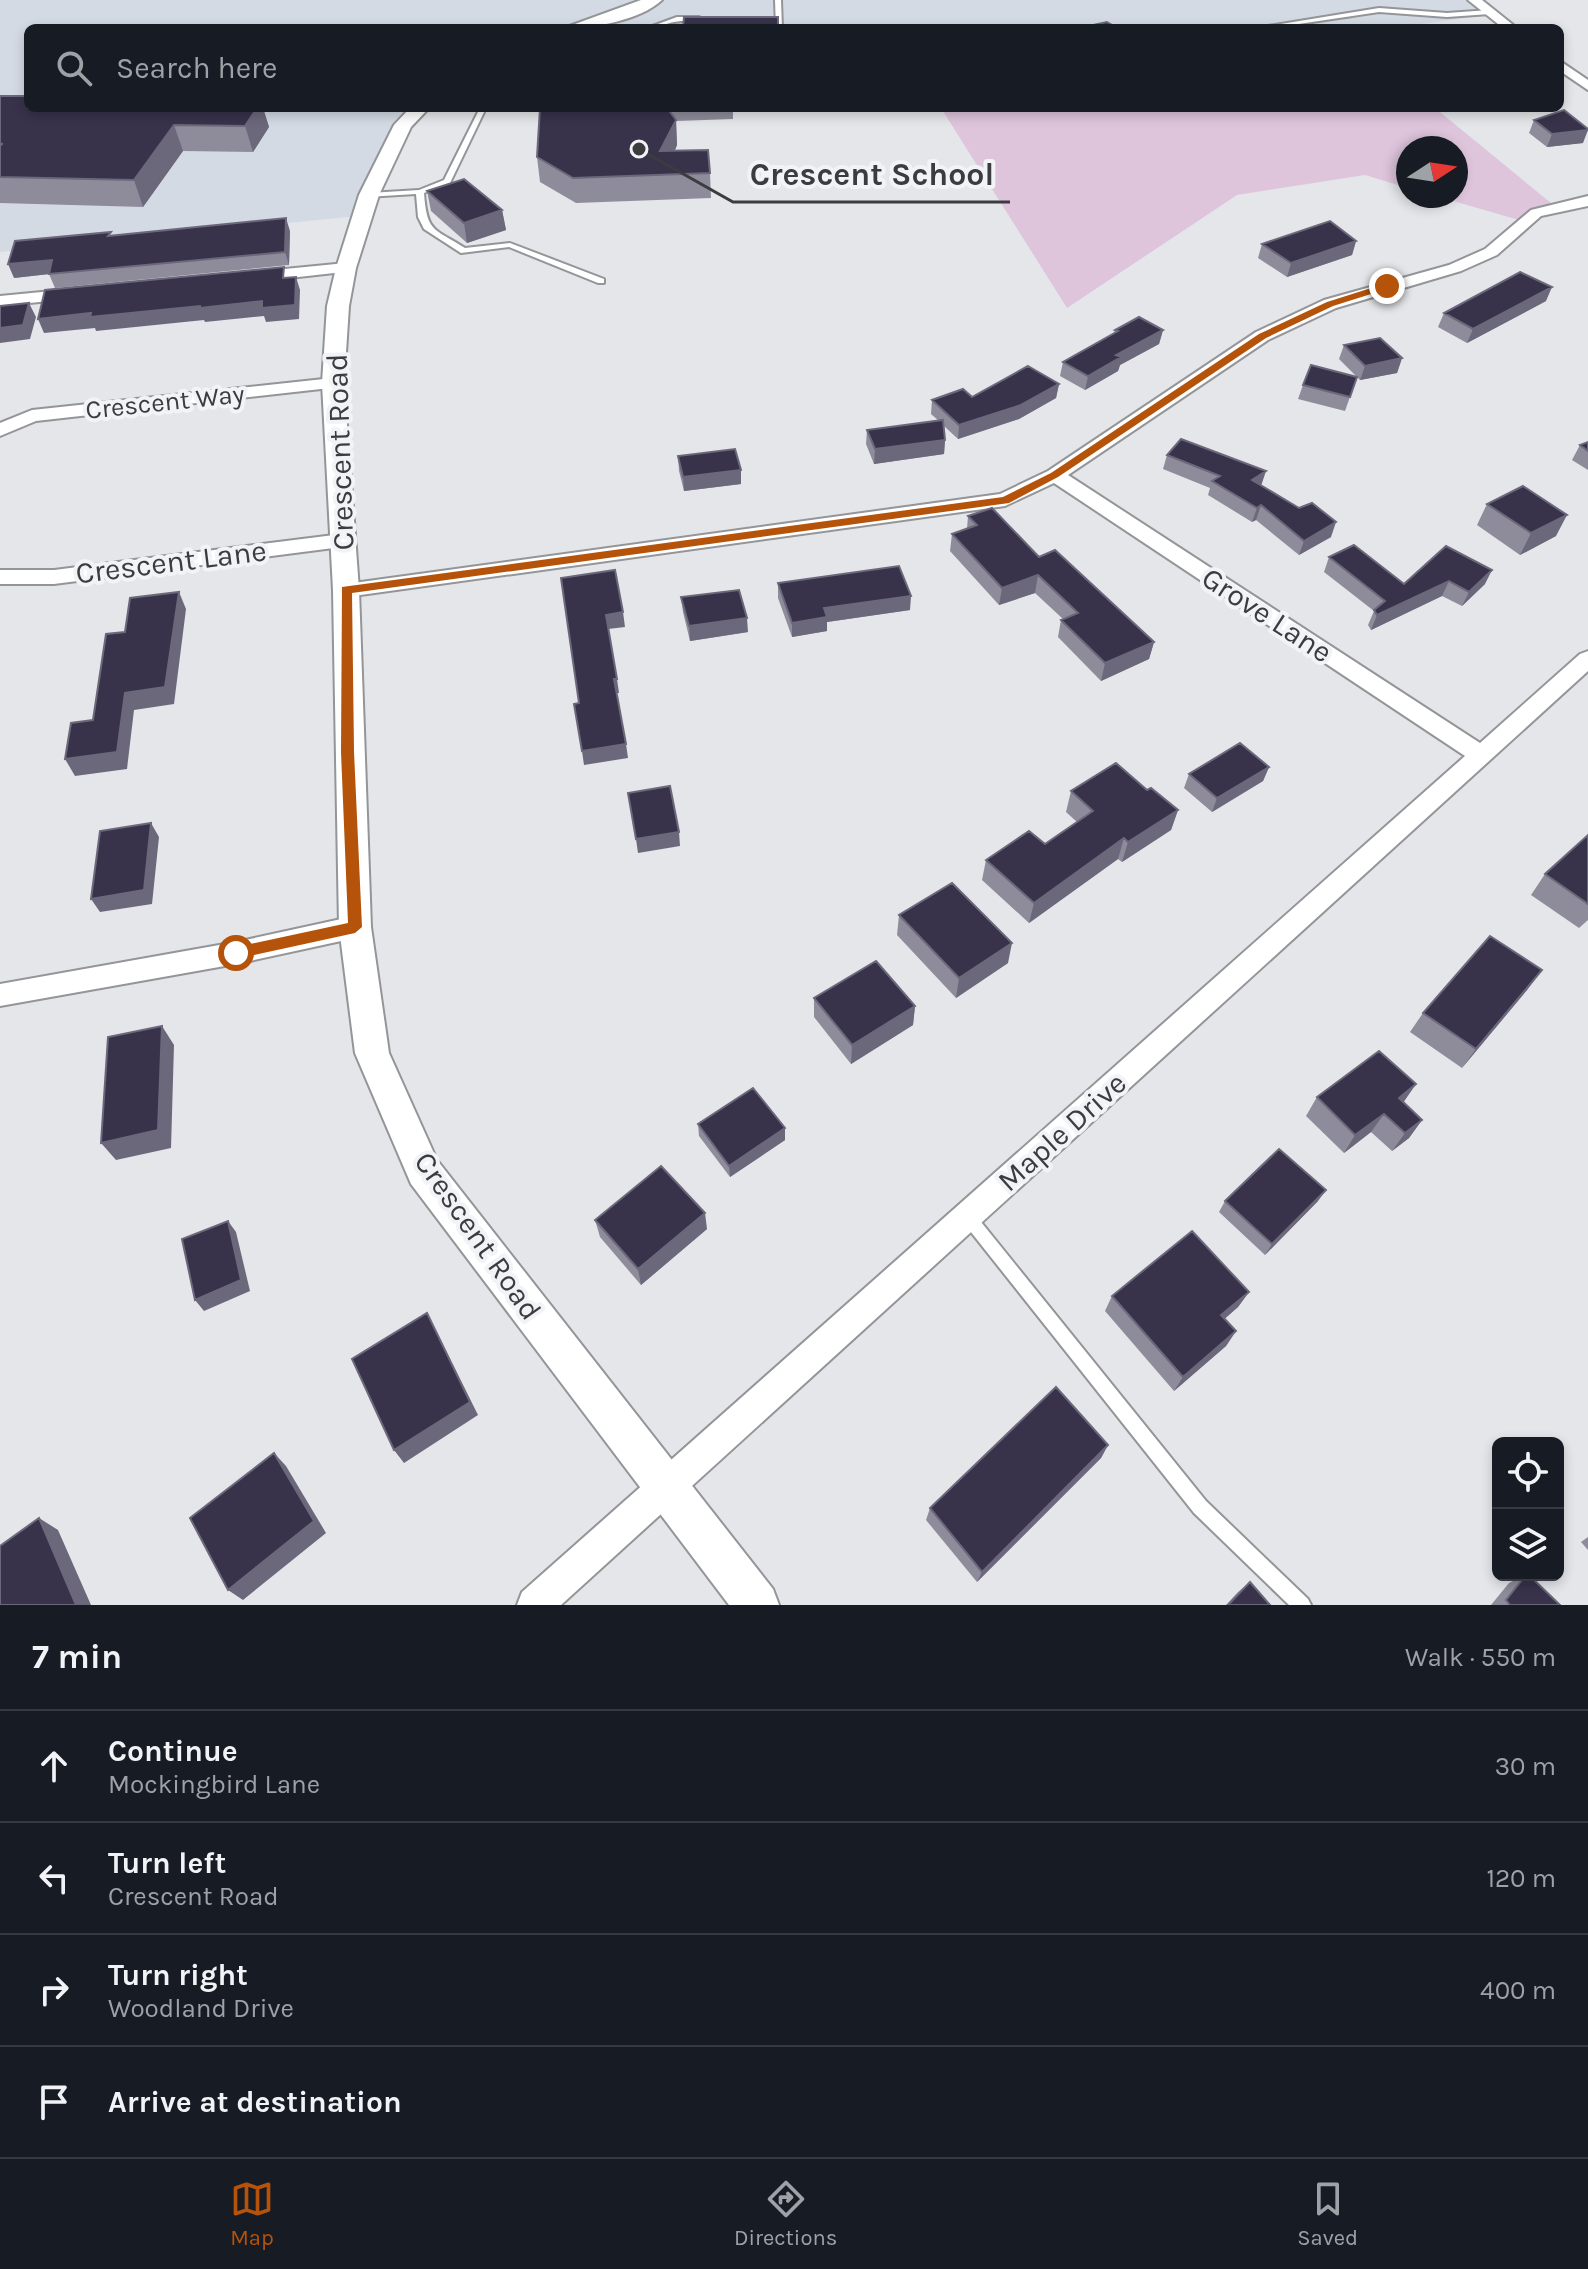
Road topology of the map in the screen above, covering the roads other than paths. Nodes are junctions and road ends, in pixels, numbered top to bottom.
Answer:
1 (654, 0) edge
2 (778, 0) edge
3 (1474, 0) edge
4 (1490, 12) junction
5 (706, 19) edge
6 (764, 19) edge
7 (589, 24) edge
8 (662, 24) edge
9 (779, 24) edge
10 (1286, 24) edge
11 (1506, 24) edge
12 (1564, 68) edge
13 (1588, 86) edge
14 (416, 112) edge
15 (481, 112) edge
16 (420, 192) junction
17 (369, 195) junction
18 (1588, 201) edge
19 (346, 268) junction
20 (236, 278) edge
21 (601, 281) dead end
22 (94, 292) edge
23 (0, 301) edge
24 (333, 383) junction
25 (0, 430) edge
26 (1055, 475) junction
27 (341, 533) junction
28 (0, 577) edge
29 (346, 590) junction
30 (1588, 659) edge
31 (1480, 754) junction
32 (355, 927) junction
33 (0, 995) edge
34 (968, 1217) junction
35 (666, 1489) junction
36 (535, 1605) edge
37 (757, 1605) edge
38 (1302, 1605) edge

1 - 7 street
2 - 9 lane
3 - 4 street
4 - 10 lane
4 - 11 street
5 - 8 lane
6 - 9 lane
12 - 13 street
14 - 17 street, Crescent Road
15 - 16 lane
16 - 17 lane
16 - 21 lane
17 - 19 street, Crescent Road
18 - 26 street
19 - 20 street
19 - 24 street, Crescent Road
22 - 23 street
24 - 25 street, Crescent Way
24 - 27 street, Crescent Road
26 - 29 street
26 - 31 street, Grove Lane
27 - 28 street, Crescent Lane
27 - 29 street, Crescent Road
29 - 32 street, Crescent Road
30 - 31 street, Maple Drive
31 - 34 street, Maple Drive
32 - 33 street
32 - 35 street, Crescent Road
34 - 35 street, Maple Drive
34 - 38 lane
35 - 36 street, Maple Drive
35 - 37 street, Crescent Road

